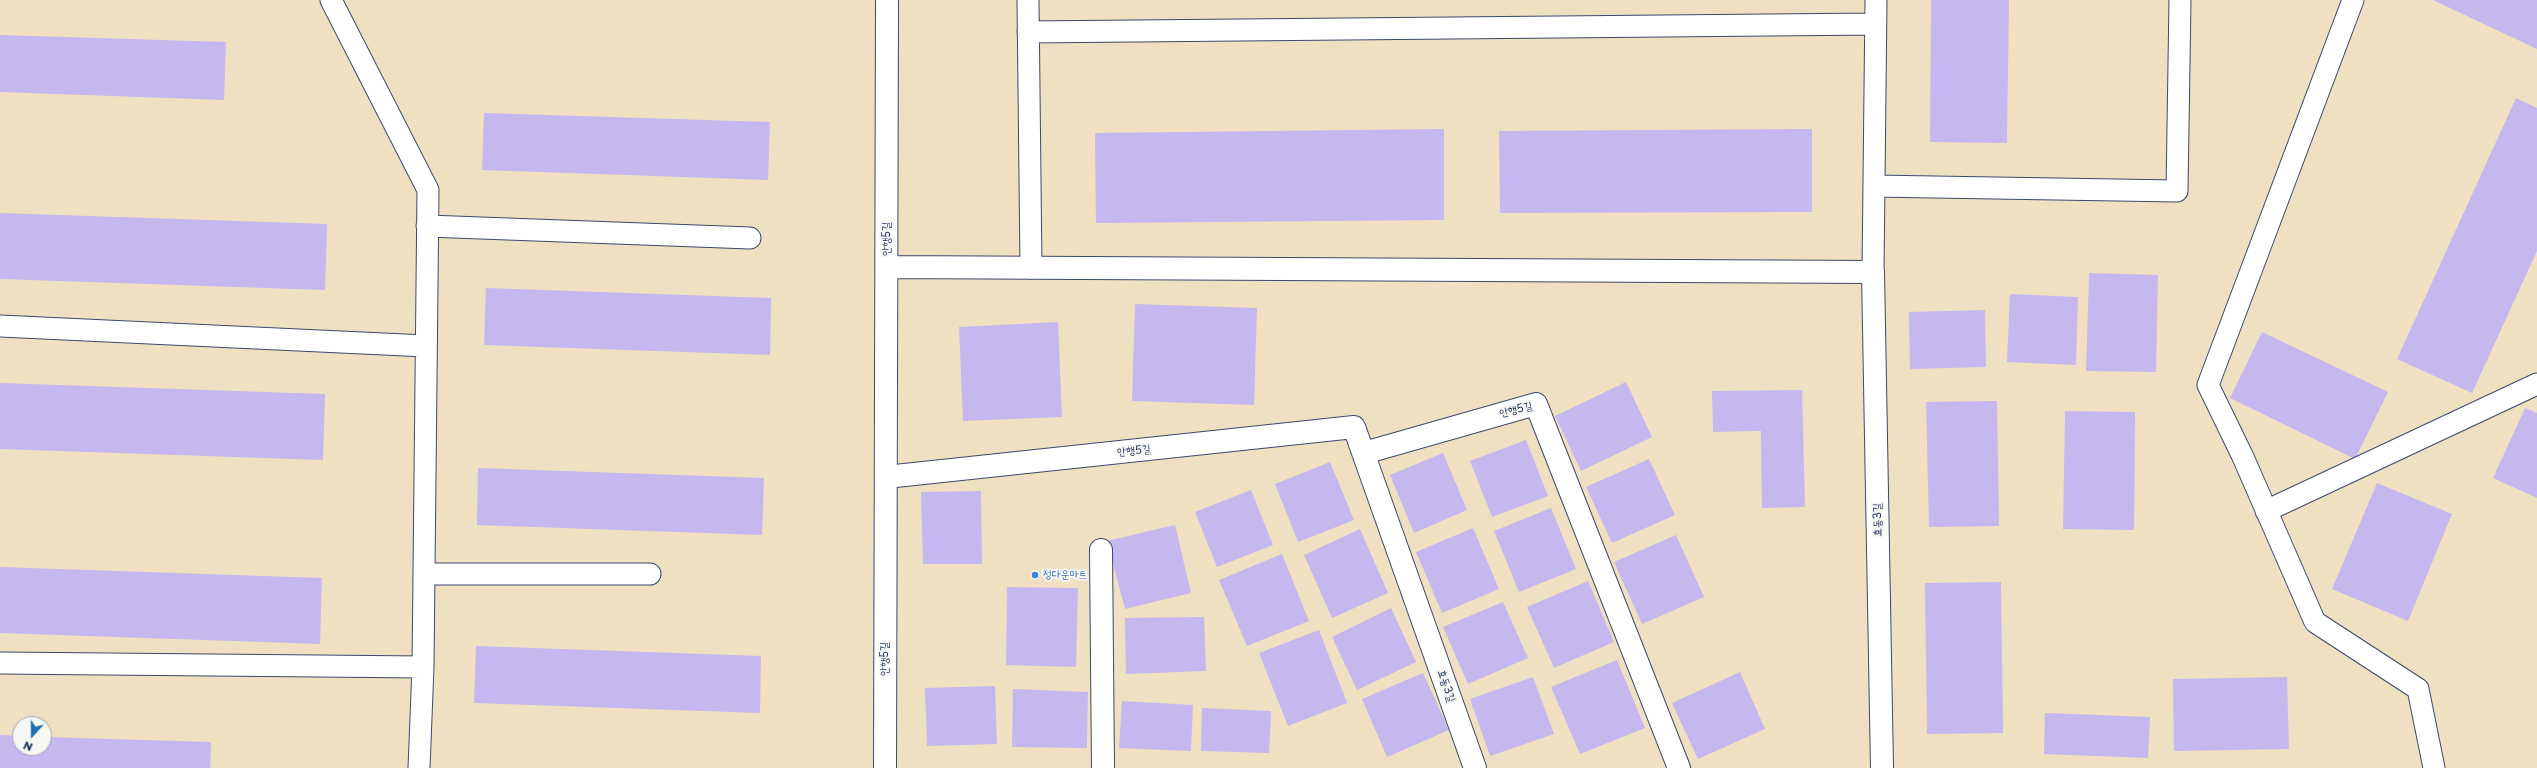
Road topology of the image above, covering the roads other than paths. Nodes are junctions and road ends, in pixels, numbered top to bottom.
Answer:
1 (331, 0) edge
2 (887, 0) edge
3 (1028, 0) edge
4 (1876, 0) edge
5 (2180, 0) edge
6 (2352, 0) edge
7 (1875, 24) junction
8 (1028, 32) junction
9 (1874, 186) junction
10 (427, 226) junction
11 (750, 238) dead end
12 (887, 267) junction
13 (1031, 268) junction
14 (1873, 272) junction
15 (0, 326) edge
16 (426, 346) junction
17 (2537, 384) edge
18 (1364, 454) junction
19 (886, 477) junction
20 (2266, 511) junction
21 (1100, 550) dead end
22 (424, 574) junction
23 (650, 574) dead end
24 (1417, 605) joint
25 (0, 664) edge
26 (423, 668) junction
27 (419, 768) edge
28 (885, 768) edge
29 (1102, 768) edge
30 (1475, 768) edge
31 (1679, 768) edge
32 (1882, 768) edge
33 (2434, 768) edge

1 - 10 lane
2 - 12 street, 안행5길
3 - 8 lane
4 - 7 lane
5 - 9 lane
6 - 20 lane
7 - 8 lane
7 - 9 lane
8 - 13 lane
9 - 14 lane
10 - 11 lane
10 - 16 lane
12 - 13 street
12 - 19 street, 안행5길
13 - 14 street
14 - 32 street, 효동3길
15 - 16 lane
16 - 22 lane
17 - 20 lane
18 - 19 street, 안행5길
18 - 24 street, 안행5길
18 - 31 street, 안행5길
19 - 28 street, 안행5길
20 - 33 lane
21 - 29 street
22 - 23 lane
22 - 26 lane
24 - 30 street, 효동3길
25 - 26 lane
26 - 27 lane

